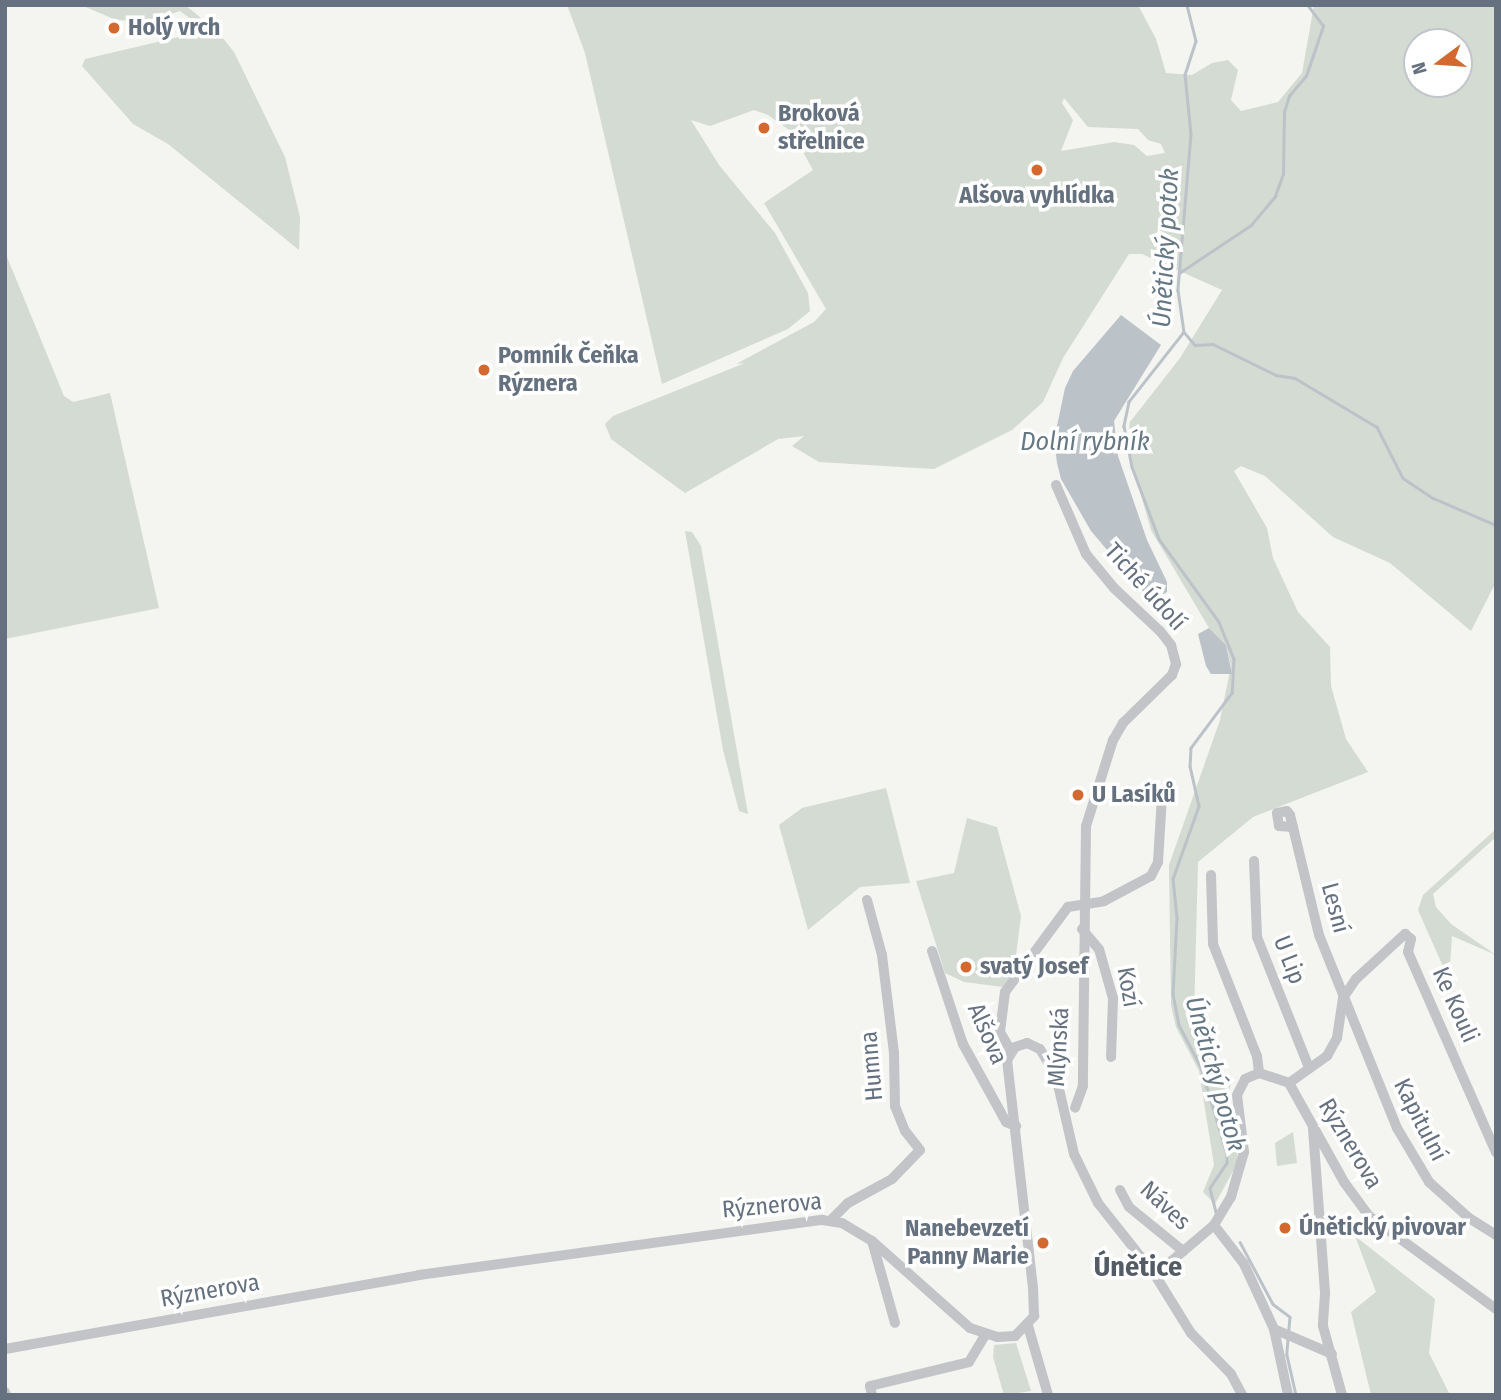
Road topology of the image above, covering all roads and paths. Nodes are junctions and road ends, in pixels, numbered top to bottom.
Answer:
1 (1056, 485) dead end
2 (1162, 797) dead end
3 (1293, 827) dead end
4 (1254, 861) dead end
5 (1210, 875) dead end
6 (867, 900) dead end
7 (1082, 905) junction
8 (1082, 929) junction
9 (932, 951) dead end
10 (1343, 998) junction
11 (1356, 1036) junction
12 (1337, 1038) junction
13 (1011, 1051) junction
14 (1111, 1057) dead end
15 (1309, 1068) junction
16 (1259, 1073) junction
17 (1289, 1083) junction
18 (1075, 1108) dead end
19 (1312, 1125) junction
20 (1016, 1126) junction
21 (1496, 1153) edge
22 (1119, 1190) dead end
23 (830, 1221) junction
24 (1214, 1225) junction
25 (1496, 1235) edge
26 (872, 1241) junction
27 (1183, 1251) junction
28 (1155, 1275) junction
29 (1496, 1309) edge
30 (895, 1323) dead end
31 (1028, 1326) junction
32 (1276, 1330) junction
33 (986, 1334) junction
34 (5, 1349) edge
35 (1332, 1354) junction
36 (872, 1395) edge
37 (1048, 1395) edge
38 (1242, 1395) edge
39 (1288, 1395) edge
40 (1342, 1395) edge

1 - 7 street, Tiché údolí
2 - 7 street
3 - 10 street, Lesní
4 - 15 street, U Lip
5 - 16 street
6 - 23 street, Humna
7 - 8 street, Mlýnská
7 - 13 street
8 - 14 street, Kozí
8 - 18 street, Mlýnská
9 - 20 street, Alšova
10 - 11 street, Kapitulní
10 - 12 street
10 - 21 street, Ke Kouli
11 - 12 street
11 - 25 street, Kapitulní
12 - 15 street
13 - 20 street
13 - 28 street
15 - 17 street
16 - 17 street, Rýznerova
16 - 24 street
17 - 19 street, Rýznerova
19 - 29 street, Rýznerova
19 - 35 street
20 - 31 street
22 - 27 street, Náves
23 - 26 street, Rýznerova
23 - 34 street, Rýznerova
24 - 27 street
24 - 32 street
26 - 30 street
26 - 33 street, Rýznerova
27 - 28 street
28 - 38 street
31 - 33 street
31 - 37 street
32 - 35 street
32 - 39 street
33 - 36 street
35 - 40 street

